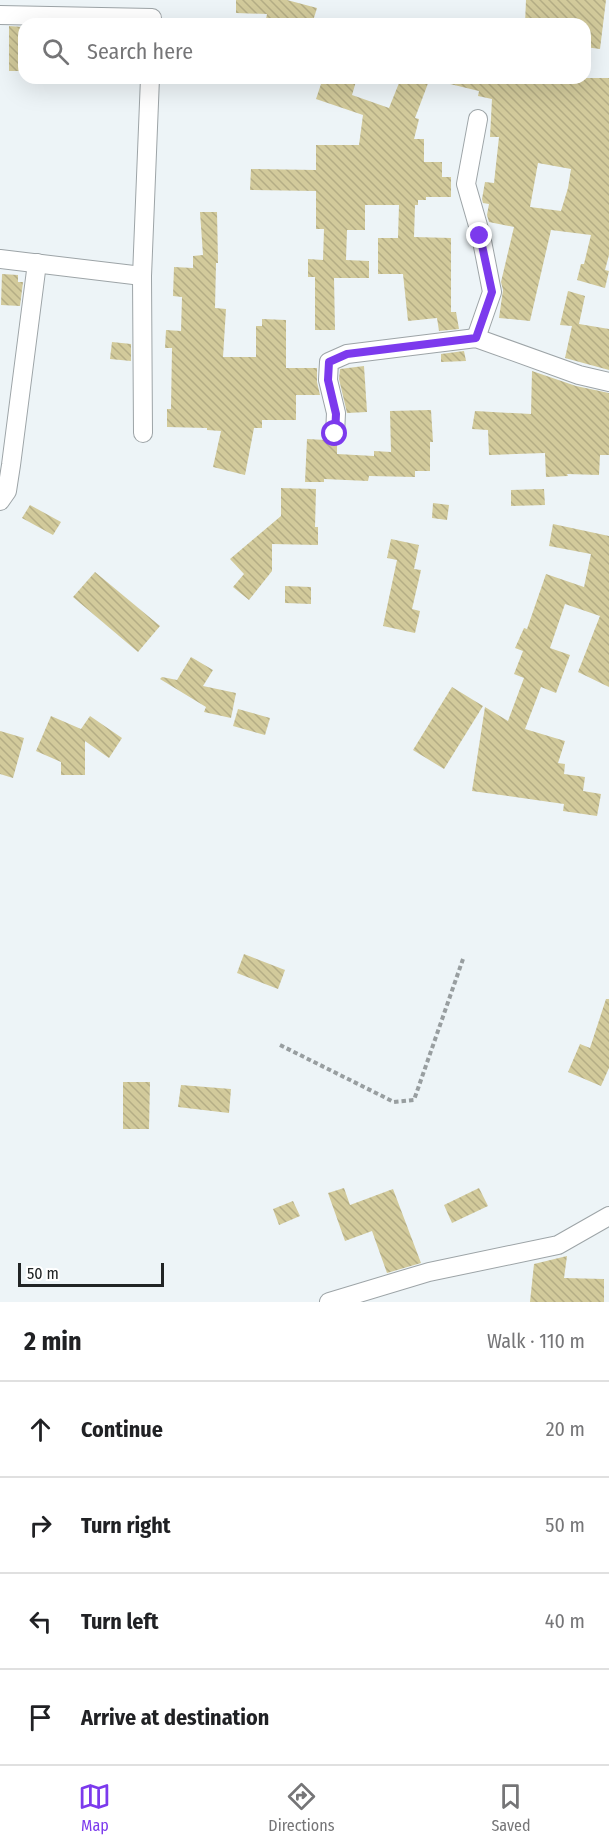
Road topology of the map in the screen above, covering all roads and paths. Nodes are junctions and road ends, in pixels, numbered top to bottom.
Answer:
1 (152, 14) edge
2 (0, 15) edge
3 (150, 84) edge
4 (478, 119) dead end
5 (0, 259) edge
6 (37, 263) junction
7 (142, 276) junction
8 (476, 338) junction
9 (609, 382) edge
10 (143, 433) dead end
11 (335, 434) dead end
12 (0, 501) edge
13 (463, 959) dead end
14 (280, 1045) dead end
15 (609, 1216) edge
16 (329, 1302) edge

1 - 2 street
3 - 7 street
4 - 8 street
5 - 6 street
6 - 7 street
6 - 12 street
7 - 10 street
8 - 9 street
8 - 11 street
13 - 14 path
15 - 16 street

